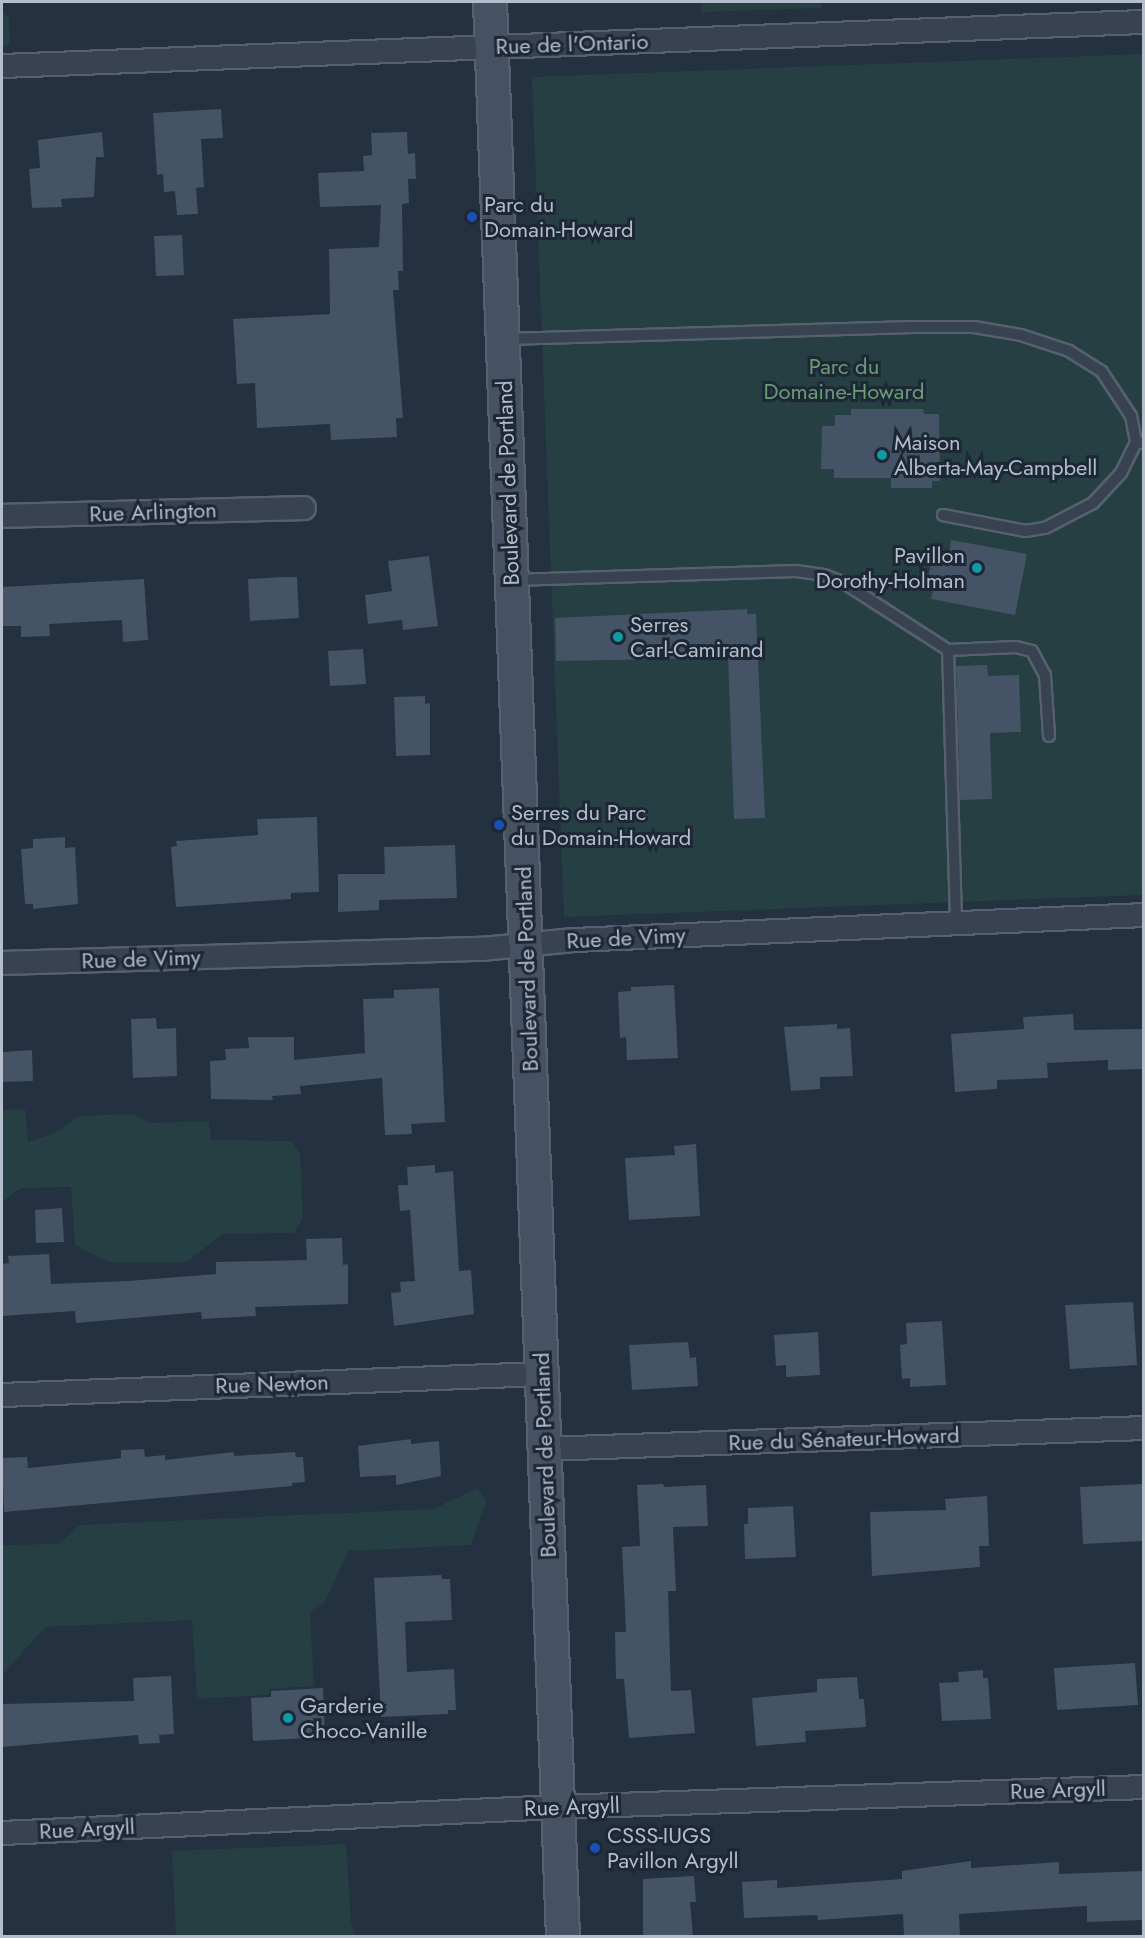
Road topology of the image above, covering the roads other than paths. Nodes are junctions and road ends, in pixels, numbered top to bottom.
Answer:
1 (490, 2) edge
2 (1143, 22) edge
3 (492, 47) junction
4 (2, 66) edge
5 (502, 339) junction
6 (1140, 443) edge
7 (304, 508) dead end
8 (943, 515) dead end
9 (2, 516) edge
10 (512, 580) junction
11 (948, 650) junction
12 (1049, 736) dead end
13 (1143, 915) edge
14 (956, 923) junction
15 (526, 944) junction
16 (2, 963) edge
17 (542, 1374) junction
18 (2, 1395) edge
19 (1143, 1428) edge
20 (544, 1449) junction
21 (1143, 1786) edge
22 (558, 1807) junction
23 (2, 1833) edge
24 (563, 1936) edge

1 - 3 main road, Boulevard de Portland
2 - 3 street, Rue de l'Ontario
3 - 4 street, Rue de l'Ontario
3 - 5 main road, Boulevard de Portland
5 - 6 lane
5 - 10 main road, Boulevard de Portland
6 - 8 lane
7 - 9 street, Rue Arlington
10 - 11 lane
10 - 15 main road, Boulevard de Portland
11 - 12 lane
11 - 14 lane
13 - 14 street, Rue de Vimy
14 - 15 street, Rue de Vimy
15 - 16 street, Rue de Vimy
15 - 17 main road, Boulevard de Portland
17 - 18 street, Rue Newton
17 - 20 main road, Boulevard de Portland
19 - 20 street, Rue du Sénateur-Howard
20 - 22 main road, Boulevard de Portland
21 - 22 street, Rue Argyll
22 - 23 street, Rue Argyll
22 - 24 main road, Boulevard de Portland

